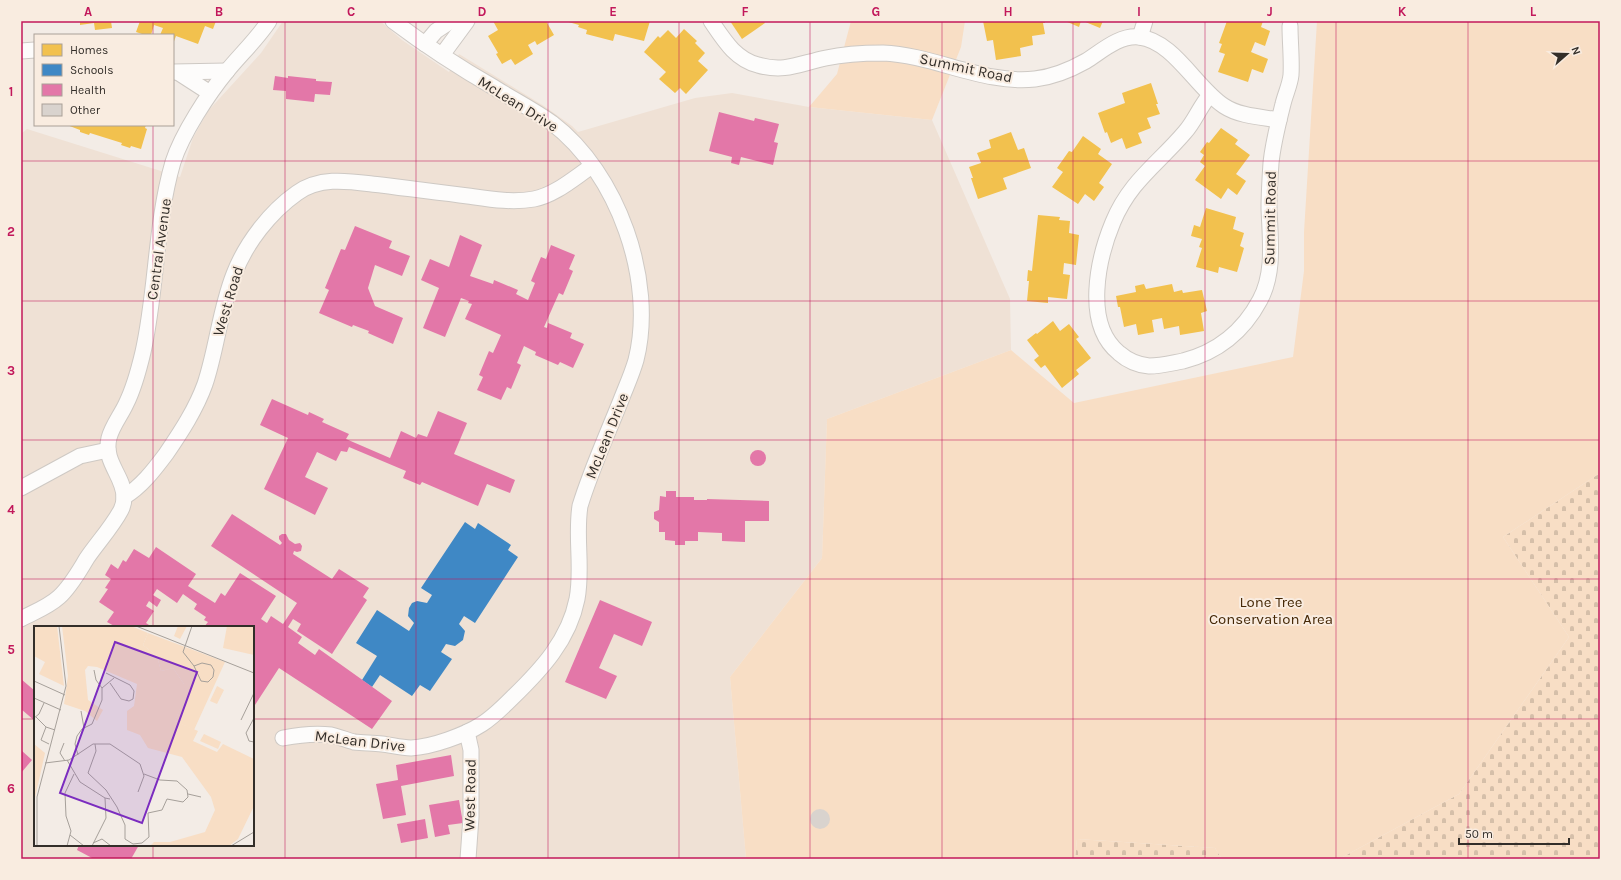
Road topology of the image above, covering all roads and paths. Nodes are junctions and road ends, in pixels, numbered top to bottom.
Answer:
1 (269, 21) edge
2 (393, 21) edge
3 (451, 21) edge
4 (467, 21) edge
5 (711, 21) edge
6 (1145, 21) edge
7 (1290, 26) dead end
8 (1140, 37) junction
9 (425, 44) junction
10 (34, 50) edge
11 (21, 51) edge
12 (442, 55) junction
13 (227, 71) junction
14 (176, 72) edge
15 (210, 93) junction
16 (1210, 95) junction
17 (1279, 120) junction
18 (592, 166) junction
19 (108, 450) junction
20 (21, 488) edge
21 (124, 497) junction
22 (21, 619) edge
23 (467, 732) junction
24 (283, 738) dead end
25 (468, 859) edge

1 - 13 street, Central Avenue
2 - 9 street, McLean Drive
3 - 9 street
4 - 12 street
5 - 8 street, Summit Road
6 - 8 street
7 - 17 street, Summit Road
8 - 16 street
9 - 12 street, McLean Drive
10 - 11 street
12 - 18 street, McLean Drive
13 - 14 street
13 - 15 street, Central Avenue
14 - 15 street
15 - 19 street, Central Avenue
16 - 17 street
16 - 17 street, Summit Road
18 - 21 street, West Road
18 - 23 street, McLean Drive
19 - 20 street
19 - 21 street
21 - 22 street
23 - 24 street, McLean Drive
23 - 25 street, West Road

